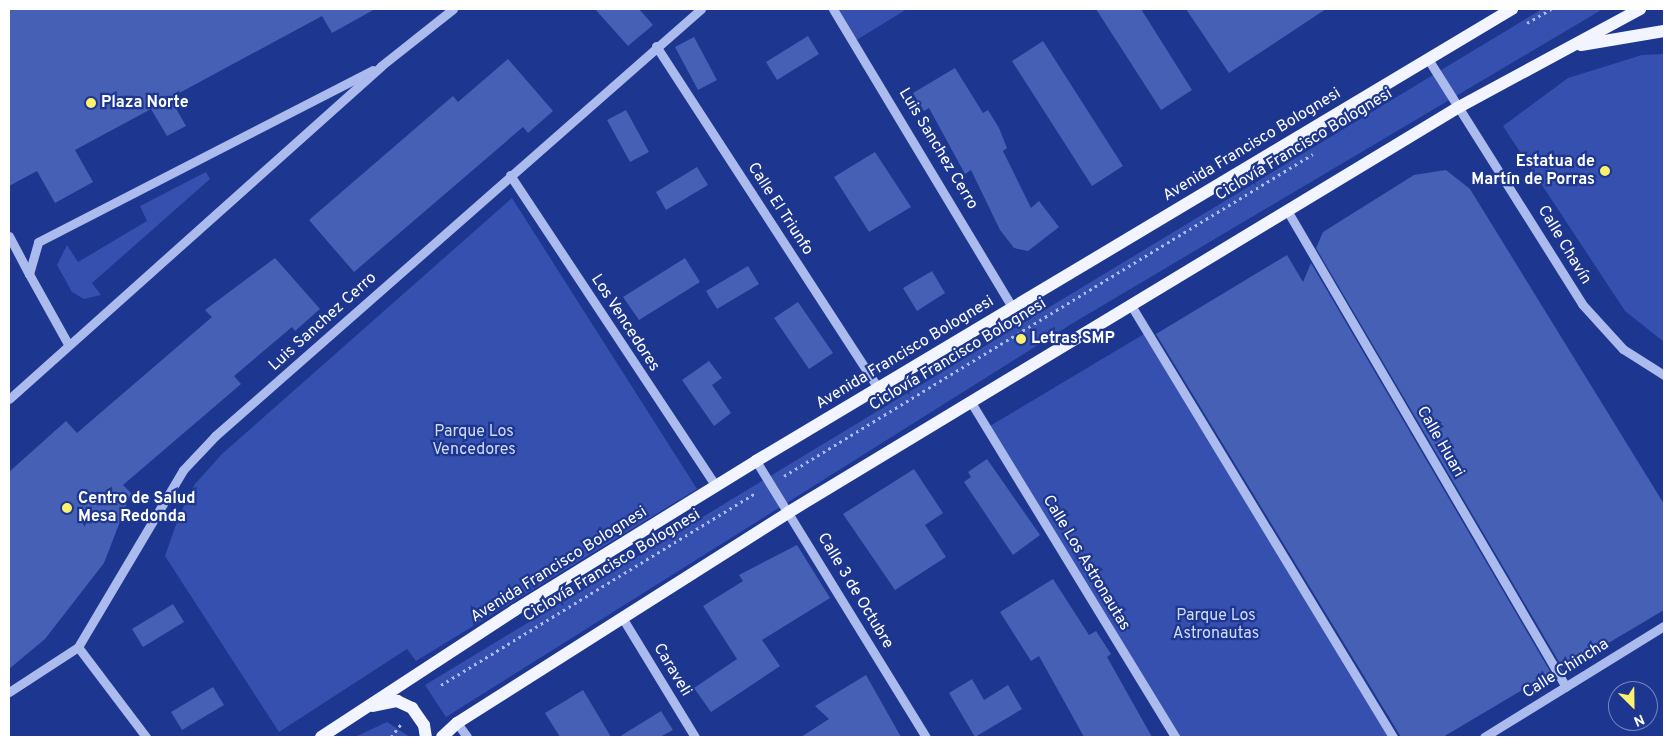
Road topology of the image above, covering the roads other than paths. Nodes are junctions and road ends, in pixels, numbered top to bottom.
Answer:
1 (453, 9) edge
2 (701, 9) edge
3 (833, 9) edge
4 (1512, 9) edge
5 (1640, 9) edge
6 (1664, 31) edge
7 (656, 46) junction
8 (1568, 47) junction
9 (1428, 59) junction
10 (381, 66) junction
11 (1459, 107) junction
12 (510, 175) junction
13 (1288, 212) junction
14 (9, 236) edge
15 (29, 274) junction
16 (1132, 307) junction
17 (1013, 308) junction
18 (68, 344) junction
19 (1664, 375) edge
20 (878, 388) junction
21 (9, 399) edge
22 (972, 404) junction
23 (756, 461) junction
24 (716, 486) junction
25 (789, 512) junction
26 (623, 619) junction
27 (1664, 626) edge
28 (78, 647) junction
29 (1566, 687) junction
30 (9, 692) edge
31 (365, 708) junction
32 (457, 723) junction
33 (146, 737) edge
34 (321, 737) edge
35 (426, 737) edge
36 (442, 737) edge
37 (467, 737) edge
38 (695, 737) edge
39 (926, 737) edge
40 (1175, 737) edge
41 (1393, 737) edge
42 (1484, 737) edge

1 - 10 street
2 - 7 street, Luis Sanchez Cerro
3 - 17 street, Luis Sanchez Cerro
4 - 9 main road, Avenida Francisco Bolognesi
5 - 8 main road
6 - 8 main road
7 - 12 street, Luis Sanchez Cerro
7 - 20 street, Calle El Triunfo
8 - 11 main road
9 - 11 street, Calle Chavín
9 - 17 main road, Avenida Francisco Bolognesi
10 - 15 street
10 - 18 street
11 - 13 main road
11 - 19 street, Calle Chavín
12 - 24 street, Los Vencedores
12 - 28 street, Luis Sanchez Cerro
13 - 16 main road
13 - 29 street, Calle Huari
14 - 15 street
15 - 18 street
16 - 22 main road
16 - 41 street
17 - 20 main road, Avenida Francisco Bolognesi
18 - 21 street
20 - 23 main road, Avenida Francisco Bolognesi
22 - 25 main road
22 - 40 street, Calle Los Astronautas
23 - 24 main road, Avenida Francisco Bolognesi
23 - 25 street, Calle 3 de Octubre
24 - 31 main road, Avenida Francisco Bolognesi
25 - 26 main road
25 - 39 street, Calle 3 de Octubre
26 - 32 main road
26 - 38 street, Caraveli
27 - 29 street, Calle Chincha
28 - 30 street, Luis Sanchez Cerro
28 - 33 street
29 - 42 street, Calle Chincha
31 - 34 main road, Avenida Francisco Bolognesi
31 - 35 main road
32 - 36 main road
32 - 37 street

